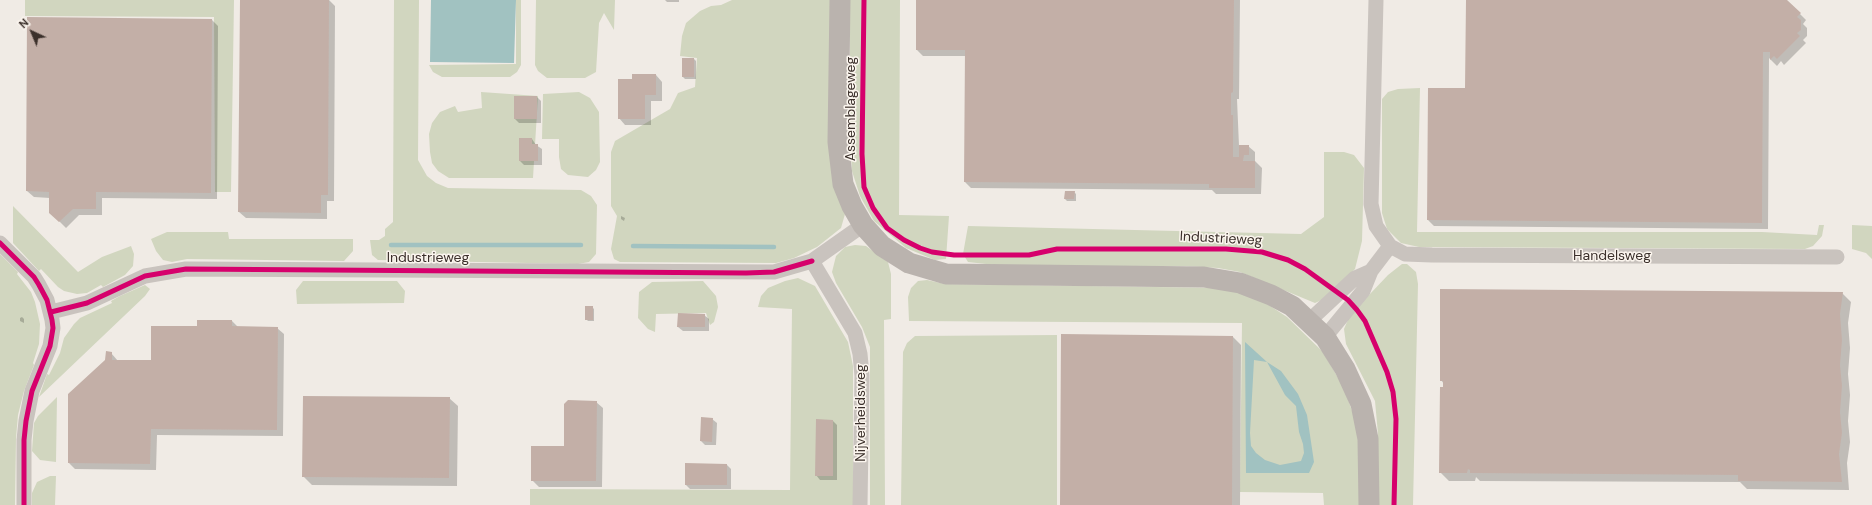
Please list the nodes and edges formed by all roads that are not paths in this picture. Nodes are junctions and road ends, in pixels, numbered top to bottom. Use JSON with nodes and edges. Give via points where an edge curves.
{"nodes":[{"id":1,"x":840,"y":0,"type":"edge"},
{"id":2,"x":1376,"y":0,"type":"edge"},
{"id":3,"x":862,"y":225,"type":"junction"},
{"id":4,"x":0,"y":243,"type":"edge"},
{"id":5,"x":1390,"y":246,"type":"junction"},
{"id":6,"x":1837,"y":257,"type":"dead end"},
{"id":7,"x":812,"y":261,"type":"junction"},
{"id":8,"x":1371,"y":271,"type":"junction"},
{"id":9,"x":51,"y":312,"type":"junction"},
{"id":10,"x":1309,"y":321,"type":"junction"},
{"id":11,"x":1324,"y":337,"type":"junction"},
{"id":12,"x":24,"y":505,"type":"edge"},
{"id":13,"x":860,"y":505,"type":"edge"},
{"id":14,"x":1369,"y":505,"type":"edge"}],
"edges":[{"from":1,"to":3,"type":"street","name":"Assemblageweg","via":[[839,149],[843,184]]},
{"from":2,"to":5,"type":"street","via":[[1371,204],[1376,226]]},
{"from":3,"to":7,"type":"street","name":"Industrieweg"},
{"from":3,"to":10,"type":"street","via":[[882,246],[909,263],[946,274],[1204,277],[1240,283],[1271,295],[1292,306]]},
{"from":4,"to":9,"type":"street","via":[[34,277],[44,292]]},
{"from":5,"to":6,"type":"street","name":"Handelsweg","via":[[1405,254],[1432,255]]},
{"from":5,"to":8,"type":"street"},
{"from":7,"to":9,"type":"street","name":"Industrieweg","via":[[774,272],[746,273],[186,269],[145,276],[87,304]]},
{"from":7,"to":13,"type":"street","name":"Nijverheidsweg","via":[[855,333],[860,354]]},
{"from":8,"to":10,"type":"street","via":[[1355,278]]},
{"from":8,"to":11,"type":"street","via":[[1363,291]]},
{"from":9,"to":12,"type":"street","via":[[53,328],[50,346],[32,391],[26,421]]},
{"from":10,"to":11,"type":"street"},
{"from":11,"to":14,"type":"street","via":[[1345,369],[1361,404],[1368,439]]}]}
